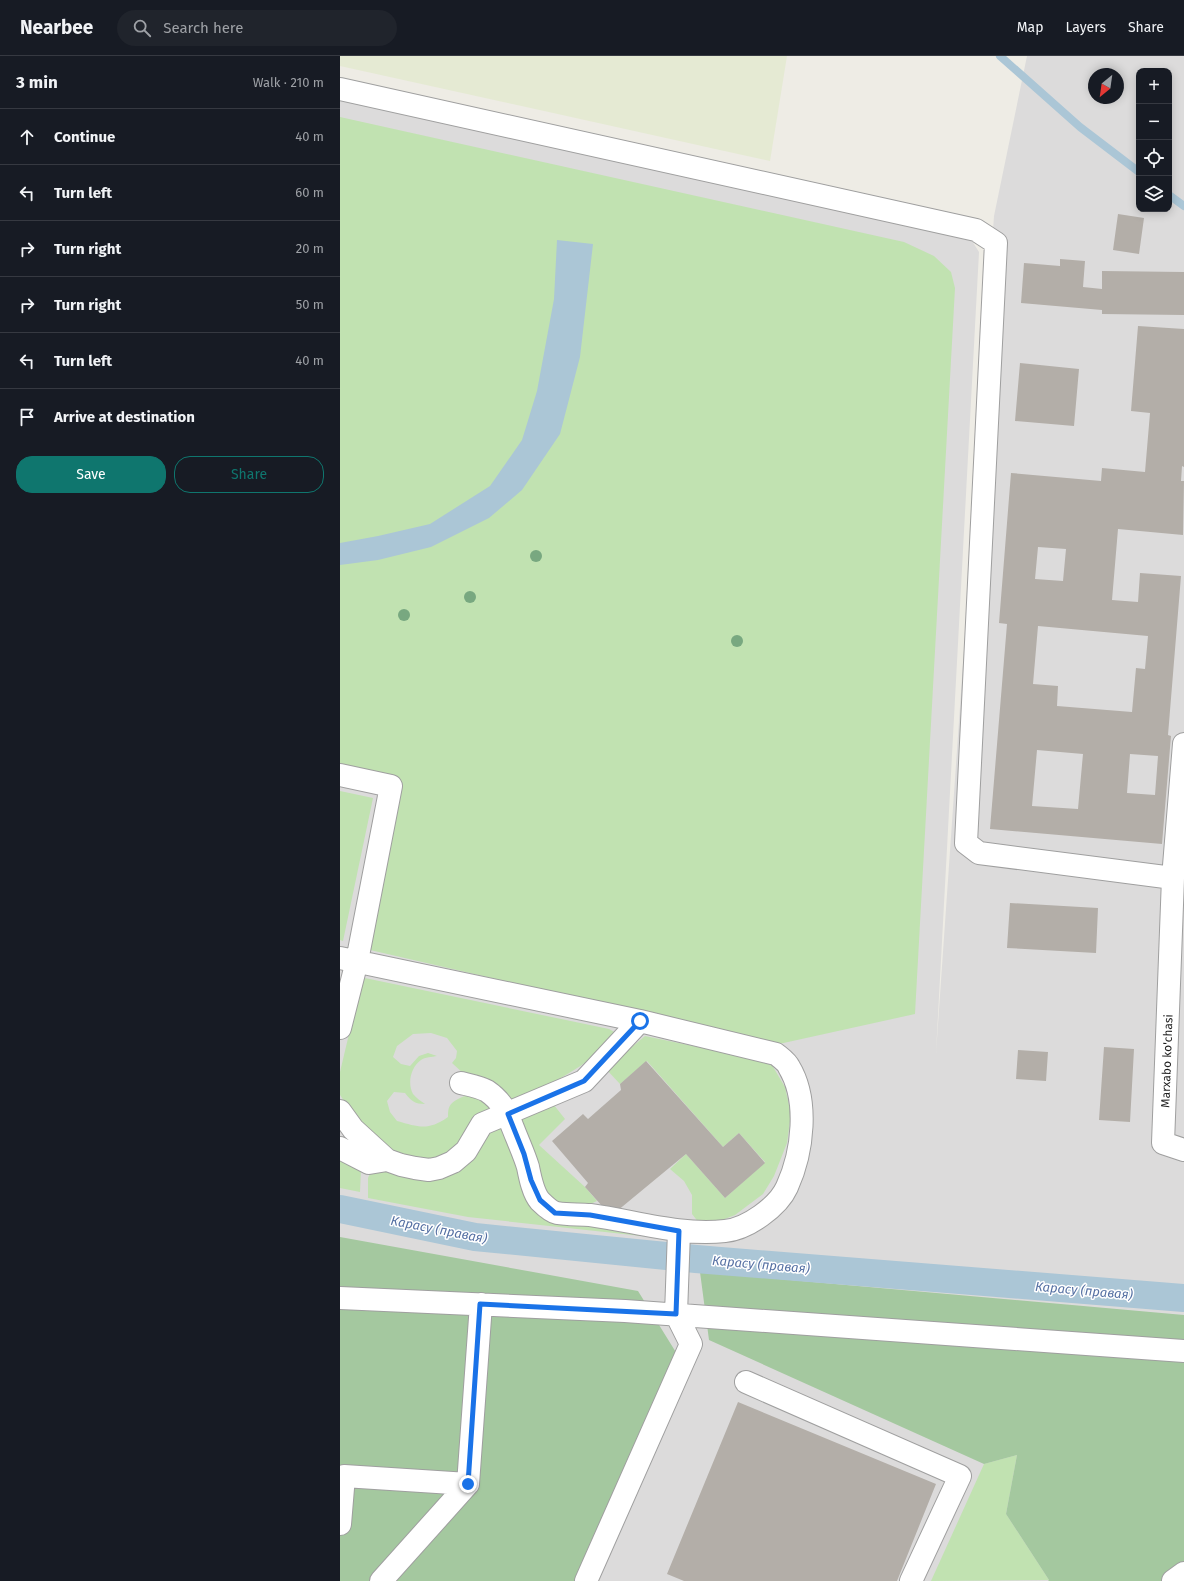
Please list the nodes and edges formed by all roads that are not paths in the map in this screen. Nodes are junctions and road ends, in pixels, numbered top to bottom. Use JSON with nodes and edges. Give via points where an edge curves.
{"nodes":[{"id":1,"x":340,"y":89,"type":"edge"},
{"id":2,"x":1184,"y":744,"type":"edge"},
{"id":3,"x":340,"y":776,"type":"edge"},
{"id":4,"x":1173,"y":878,"type":"junction"},
{"id":5,"x":348,"y":960,"type":"edge"},
{"id":6,"x":1177,"y":978,"type":"edge"},
{"id":7,"x":640,"y":1021,"type":"junction"},
{"id":8,"x":340,"y":1028,"type":"edge"},
{"id":9,"x":461,"y":1083,"type":"dead end"},
{"id":10,"x":340,"y":1112,"type":"edge"},
{"id":11,"x":508,"y":1114,"type":"junction"},
{"id":12,"x":340,"y":1148,"type":"edge"},
{"id":13,"x":1184,"y":1150,"type":"edge"},
{"id":14,"x":387,"y":1160,"type":"junction"},
{"id":15,"x":679,"y":1231,"type":"junction"},
{"id":16,"x":340,"y":1298,"type":"edge"},
{"id":17,"x":480,"y":1304,"type":"junction"},
{"id":18,"x":676,"y":1313,"type":"junction"},
{"id":19,"x":1184,"y":1351,"type":"edge"},
{"id":20,"x":746,"y":1382,"type":"dead end"},
{"id":21,"x":468,"y":1484,"type":"junction"},
{"id":22,"x":340,"y":1524,"type":"edge"},
{"id":23,"x":1184,"y":1573,"type":"edge"},
{"id":24,"x":381,"y":1581,"type":"edge"},
{"id":25,"x":586,"y":1581,"type":"edge"},
{"id":26,"x":911,"y":1581,"type":"edge"},
{"id":27,"x":1173,"y":1581,"type":"edge"}],
"edges":[{"from":1,"to":4,"type":"street","via":[[976,230],[996,243],[966,843],[979,853]]},
{"from":2,"to":4,"type":"street","name":"Marxabo ko'chasi"},
{"from":3,"to":5,"type":"street","via":[[391,786]]},
{"from":4,"to":6,"type":"street","name":"Marxabo ko'chasi"},
{"from":5,"to":7,"type":"street"},
{"from":5,"to":8,"type":"street"},
{"from":6,"to":13,"type":"street","name":"Marxabo ko'chasi","via":[[1163,1143]]},
{"from":7,"to":11,"type":"street","via":[[584,1081]]},
{"from":7,"to":15,"type":"street","via":[[776,1054],[789,1065],[797,1083],[802,1105],[802,1130],[795,1161],[787,1187],[776,1202],[746,1225],[726,1231]]},
{"from":9,"to":11,"type":"street","via":[[486,1091]]},
{"from":10,"to":14,"type":"street","via":[[353,1129]]},
{"from":11,"to":14,"type":"street","via":[[482,1124],[466,1151],[453,1162],[439,1168],[415,1168]]},
{"from":11,"to":15,"type":"street","via":[[540,1200],[555,1213],[590,1215]]},
{"from":12,"to":14,"type":"street","via":[[369,1164]]},
{"from":15,"to":18,"type":"street"},
{"from":16,"to":17,"type":"street"},
{"from":17,"to":18,"type":"street"},
{"from":17,"to":21,"type":"street"},
{"from":18,"to":19,"type":"street"},
{"from":18,"to":25,"type":"street","via":[[691,1344]]},
{"from":20,"to":26,"type":"street","via":[[960,1476]]},
{"from":21,"to":22,"type":"street","via":[[344,1476]]},
{"from":21,"to":24,"type":"street"},
{"from":23,"to":27,"type":"street"}]}
